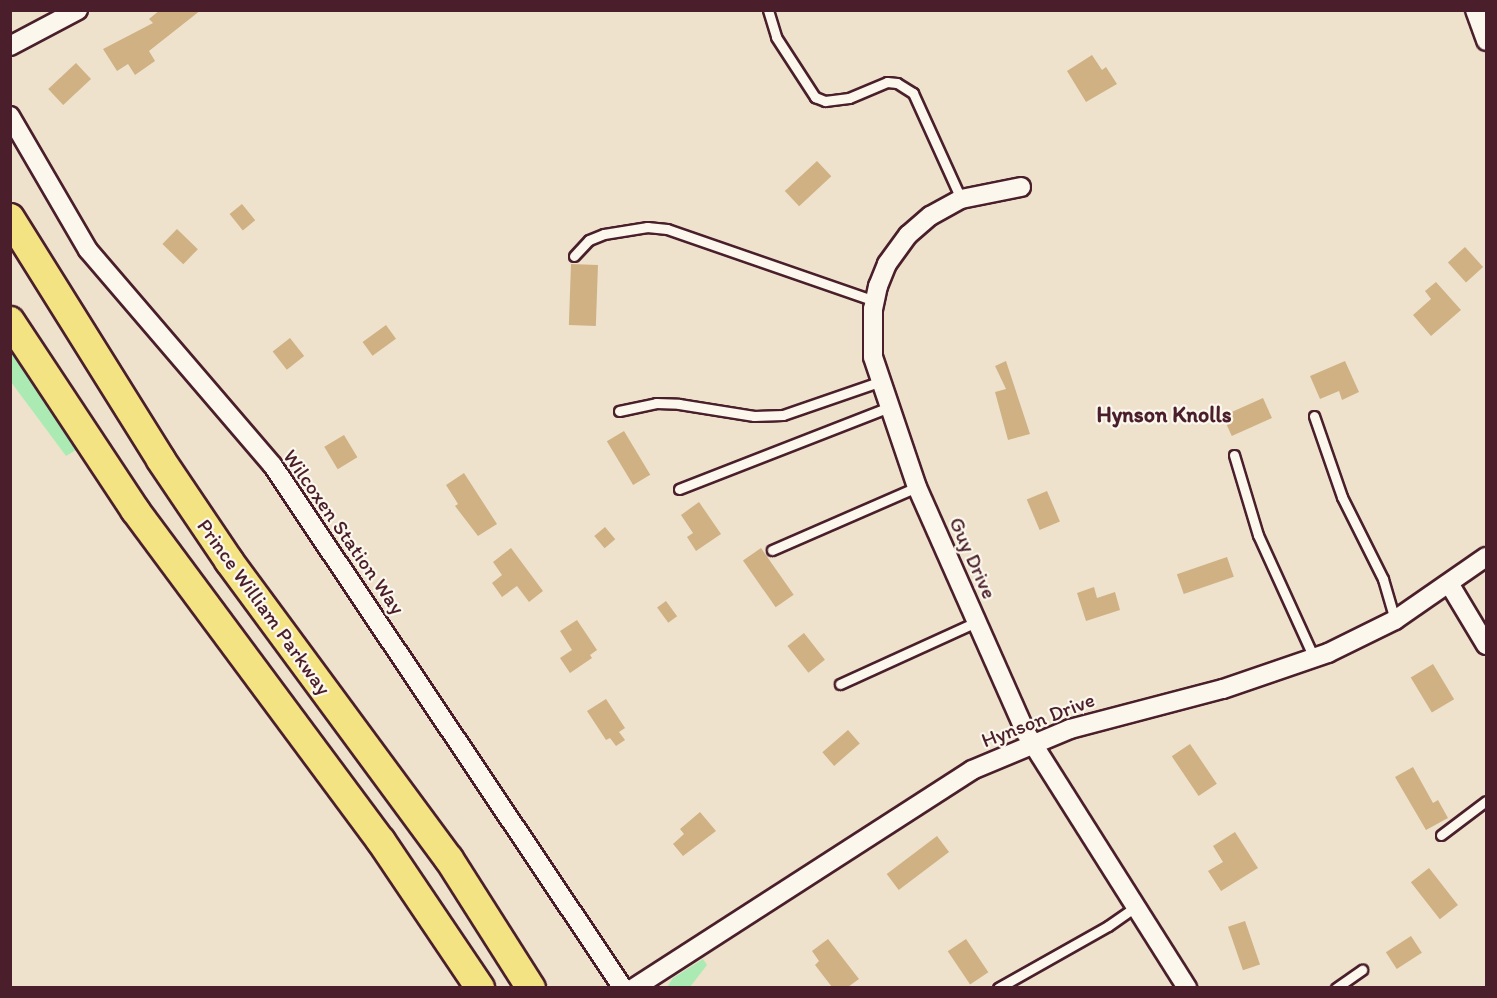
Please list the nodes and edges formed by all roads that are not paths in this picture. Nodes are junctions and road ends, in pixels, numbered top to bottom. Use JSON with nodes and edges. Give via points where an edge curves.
{"nodes":[{"id":1,"x":78,"y":10,"type":"edge"},
{"id":2,"x":768,"y":10,"type":"edge"},
{"id":3,"x":1475,"y":10,"type":"edge"},
{"id":4,"x":1486,"y":41,"type":"edge"},
{"id":5,"x":10,"y":46,"type":"edge"},
{"id":6,"x":10,"y":116,"type":"edge"},
{"id":7,"x":1021,"y":186,"type":"dead end"},
{"id":8,"x":961,"y":199,"type":"junction"},
{"id":9,"x":10,"y":218,"type":"edge"},
{"id":10,"x":574,"y":256,"type":"dead end"},
{"id":11,"x":875,"y":301,"type":"junction"},
{"id":12,"x":10,"y":321,"type":"edge"},
{"id":13,"x":879,"y":382,"type":"junction"},
{"id":14,"x":887,"y":408,"type":"junction"},
{"id":15,"x":619,"y":411,"type":"dead end"},
{"id":16,"x":1314,"y":417,"type":"dead end"},
{"id":17,"x":1234,"y":455,"type":"dead end"},
{"id":18,"x":917,"y":488,"type":"junction"},
{"id":19,"x":679,"y":489,"type":"dead end"},
{"id":20,"x":772,"y":550,"type":"dead end"},
{"id":21,"x":1486,"y":557,"type":"edge"},
{"id":22,"x":1450,"y":585,"type":"junction"},
{"id":23,"x":1395,"y":620,"type":"junction"},
{"id":24,"x":976,"y":622,"type":"junction"},
{"id":25,"x":1486,"y":645,"type":"edge"},
{"id":26,"x":1314,"y":658,"type":"junction"},
{"id":27,"x":840,"y":684,"type":"dead end"},
{"id":28,"x":1031,"y":743,"type":"junction"},
{"id":29,"x":1486,"y":801,"type":"edge"},
{"id":30,"x":1441,"y":835,"type":"dead end"},
{"id":31,"x":1135,"y":907,"type":"junction"},
{"id":32,"x":1362,"y":970,"type":"dead end"},
{"id":33,"x":480,"y":987,"type":"edge"},
{"id":34,"x":531,"y":987,"type":"edge"},
{"id":35,"x":623,"y":987,"type":"edge"},
{"id":36,"x":634,"y":987,"type":"edge"},
{"id":37,"x":998,"y":987,"type":"edge"},
{"id":38,"x":1187,"y":987,"type":"edge"},
{"id":39,"x":1336,"y":987,"type":"edge"}],
"edges":[{"from":1,"to":5,"type":"street"},
{"from":2,"to":8,"type":"lane","via":[[776,37],[815,97],[825,101],[849,98],[887,82],[913,93]]},
{"from":3,"to":4,"type":"street"},
{"from":6,"to":35,"type":"street","name":"Wilcoxen Station Way","via":[[88,250],[273,466]]},
{"from":7,"to":8,"type":"street","name":"Guy Drive"},
{"from":8,"to":11,"type":"street","name":"Guy Drive","via":[[908,235],[887,264]]},
{"from":9,"to":34,"type":"highway","name":"Prince William Parkway","via":[[204,524],[449,859]]},
{"from":10,"to":11,"type":"lane","via":[[590,240],[604,234],[631,228],[667,229]]},
{"from":11,"to":13,"type":"street","name":"Guy Drive","via":[[872,333]]},
{"from":12,"to":33,"type":"highway","via":[[148,529],[381,841]]},
{"from":13,"to":14,"type":"street","name":"Guy Drive"},
{"from":13,"to":15,"type":"lane","via":[[783,415],[754,416],[656,403]]},
{"from":14,"to":18,"type":"street","name":"Guy Drive"},
{"from":14,"to":19,"type":"lane"},
{"from":16,"to":23,"type":"lane","via":[[1342,497],[1383,579]]},
{"from":17,"to":26,"type":"lane","via":[[1258,535]]},
{"from":18,"to":20,"type":"lane"},
{"from":18,"to":24,"type":"street","name":"Guy Drive"},
{"from":21,"to":22,"type":"street","name":"Hynson Drive"},
{"from":22,"to":23,"type":"street","name":"Hynson Drive"},
{"from":22,"to":25,"type":"street"},
{"from":23,"to":26,"type":"street","name":"Hynson Drive"},
{"from":24,"to":27,"type":"lane"},
{"from":24,"to":28,"type":"street","name":"Guy Drive"},
{"from":26,"to":28,"type":"street","name":"Hynson Drive","via":[[1223,689],[1098,720]]},
{"from":28,"to":31,"type":"street","name":"Guy Drive"},
{"from":28,"to":36,"type":"street","name":"Hynson Drive","via":[[930,795]]},
{"from":29,"to":30,"type":"lane"},
{"from":31,"to":37,"type":"lane"},
{"from":31,"to":38,"type":"street","name":"Guy Drive"},
{"from":32,"to":39,"type":"lane"}]}
